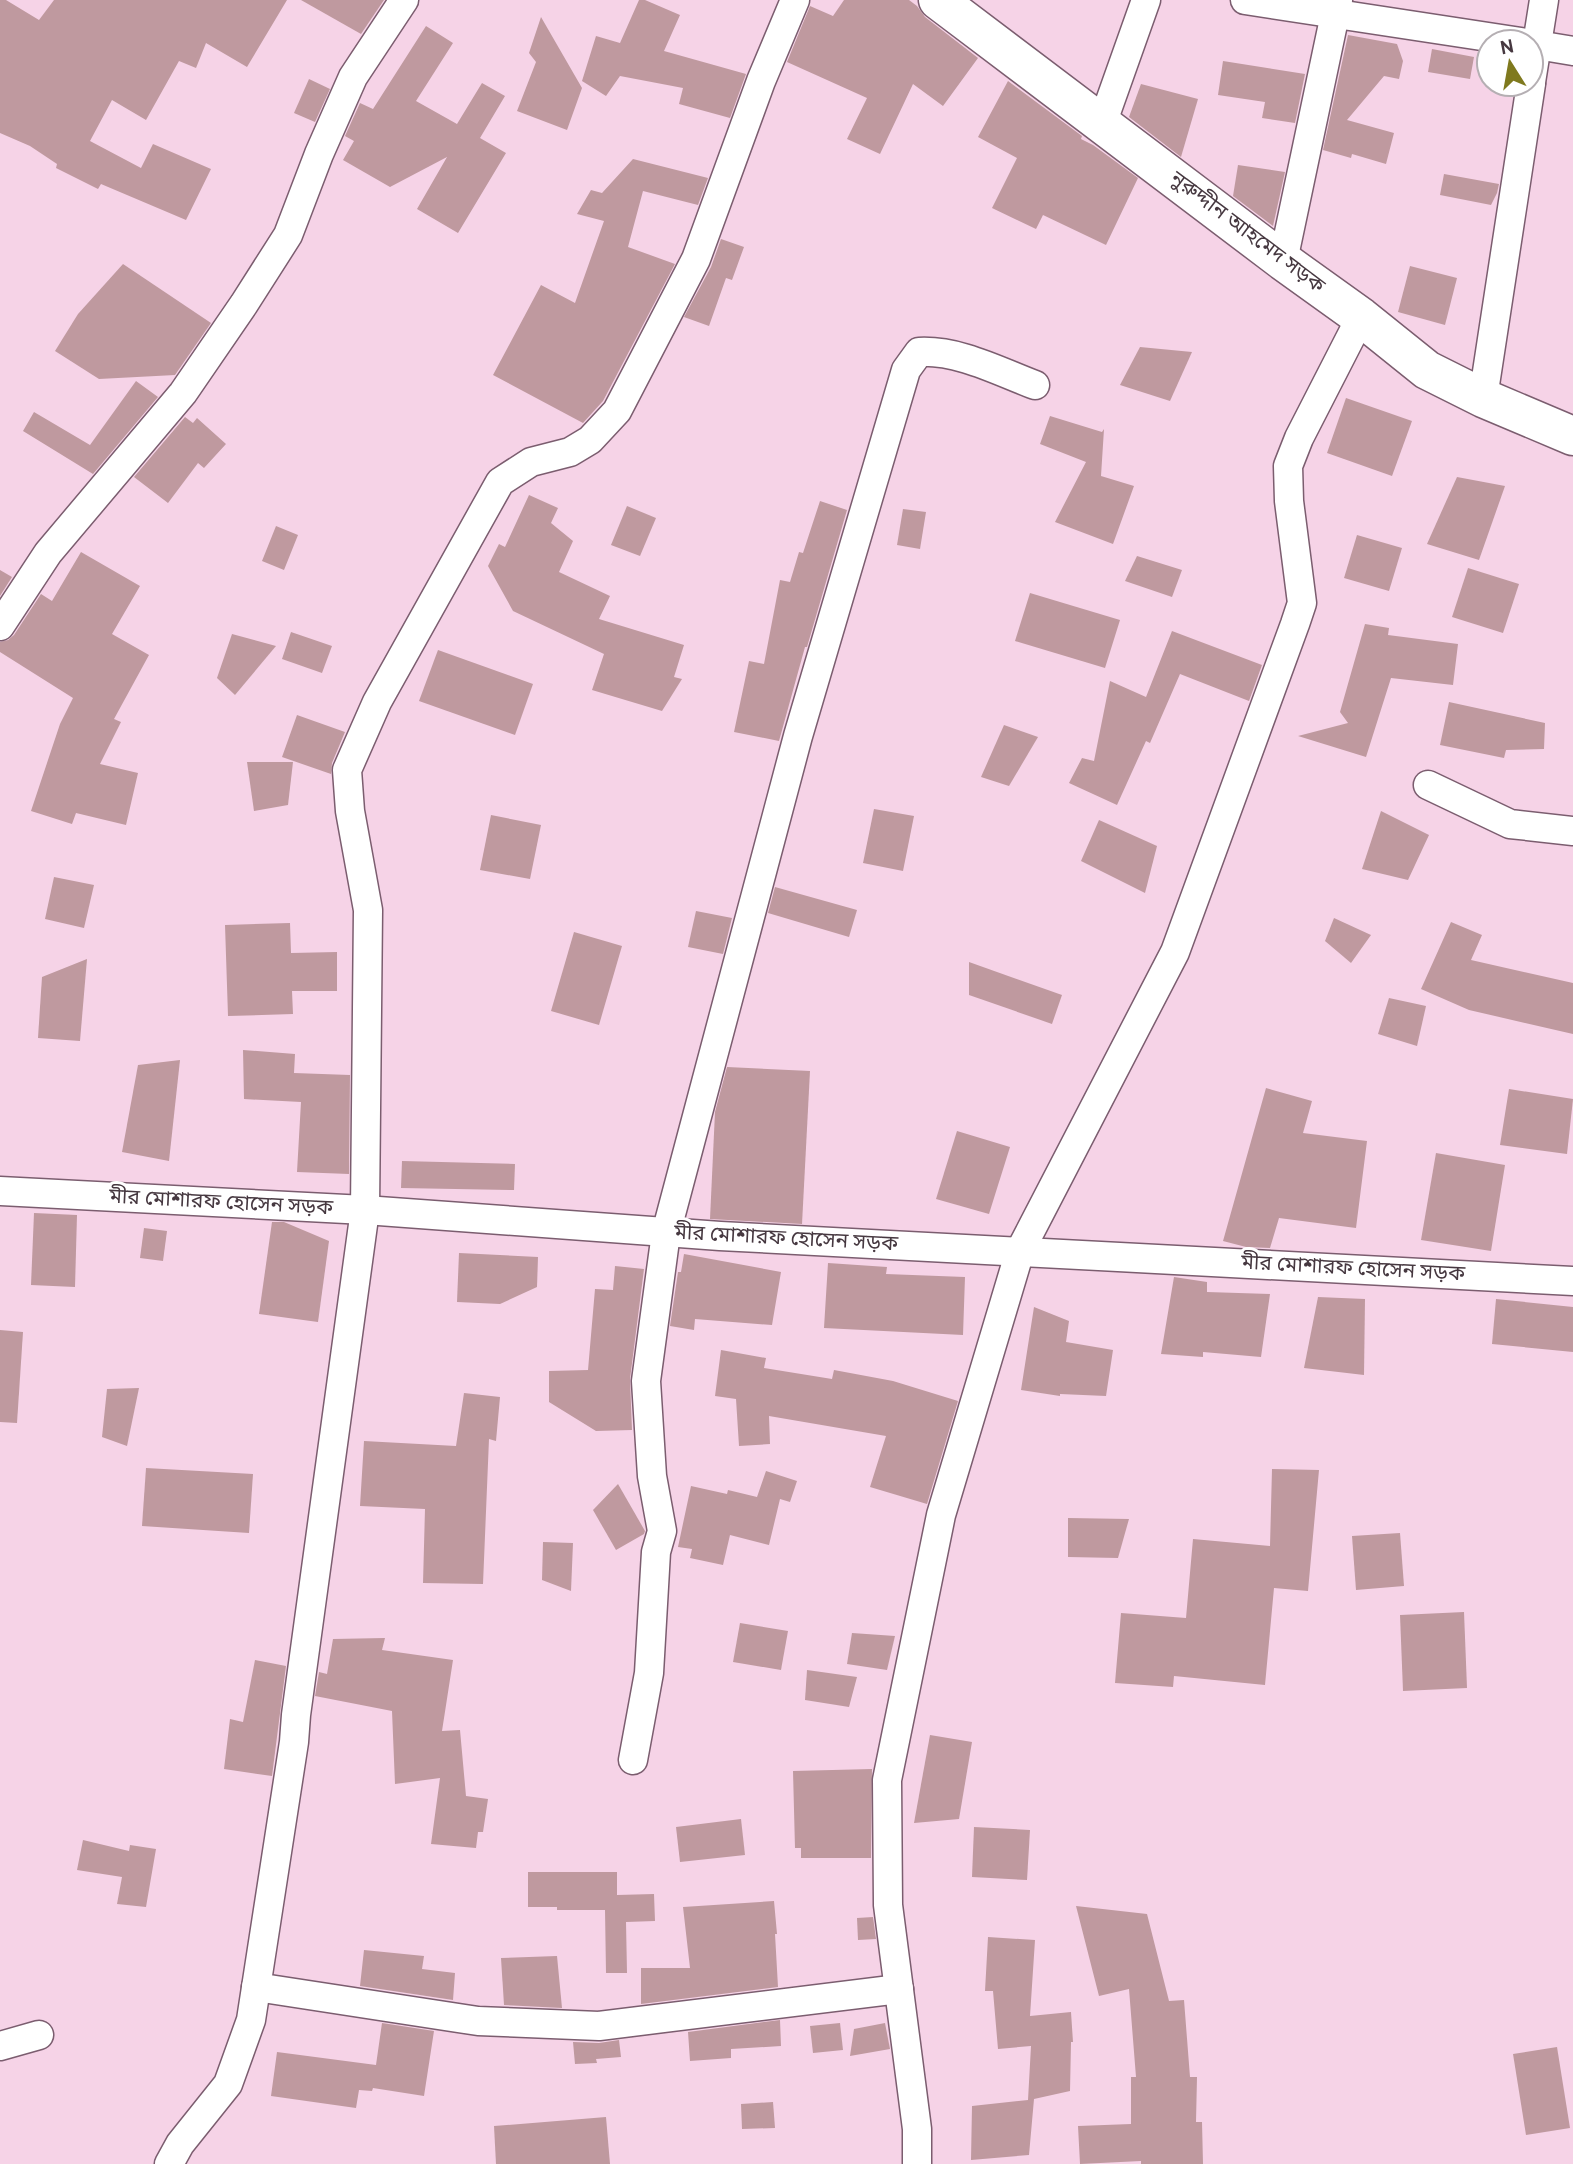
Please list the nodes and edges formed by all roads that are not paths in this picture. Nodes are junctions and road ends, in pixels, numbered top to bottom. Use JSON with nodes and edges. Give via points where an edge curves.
{"nodes":[{"id":1,"x":404,"y":0,"type":"edge"},
{"id":2,"x":795,"y":0,"type":"edge"},
{"id":3,"x":938,"y":0,"type":"edge"},
{"id":4,"x":1146,"y":0,"type":"edge"},
{"id":5,"x":1245,"y":0,"type":"edge"},
{"id":6,"x":1545,"y":0,"type":"edge"},
{"id":7,"x":1336,"y":7,"type":"edge"},
{"id":8,"x":1535,"y":28,"type":"edge"},
{"id":9,"x":1475,"y":33,"type":"edge"},
{"id":10,"x":1545,"y":46,"type":"edge"},
{"id":11,"x":1573,"y":51,"type":"edge"},
{"id":12,"x":1529,"y":98,"type":"edge"},
{"id":13,"x":1102,"y":124,"type":"junction"},
{"id":14,"x":1283,"y":261,"type":"junction"},
{"id":15,"x":1361,"y":317,"type":"junction"},
{"id":16,"x":1035,"y":385,"type":"dead end"},
{"id":17,"x":1483,"y":398,"type":"junction"},
{"id":18,"x":1573,"y":436,"type":"edge"},
{"id":19,"x":0,"y":626,"type":"edge"},
{"id":20,"x":1428,"y":785,"type":"dead end"},
{"id":21,"x":1573,"y":831,"type":"edge"},
{"id":22,"x":0,"y":1191,"type":"edge"},
{"id":23,"x":365,"y":1210,"type":"junction"},
{"id":24,"x":666,"y":1233,"type":"junction"},
{"id":25,"x":1020,"y":1251,"type":"junction"},
{"id":26,"x":1573,"y":1281,"type":"edge"},
{"id":27,"x":633,"y":1760,"type":"dead end"},
{"id":28,"x":256,"y":1987,"type":"junction"},
{"id":29,"x":899,"y":1989,"type":"junction"},
{"id":30,"x":39,"y":2035,"type":"dead end"},
{"id":31,"x":0,"y":2046,"type":"edge"},
{"id":32,"x":169,"y":2164,"type":"edge"},
{"id":33,"x":917,"y":2164,"type":"edge"}],
"edges":[{"from":1,"to":19,"type":"street","via":[[353,77],[288,234],[244,304],[183,393],[48,553]]},
{"from":2,"to":23,"type":"street","via":[[696,259],[617,411],[590,440],[570,452],[531,462],[500,482],[377,702],[347,770],[368,910]]},
{"from":3,"to":13,"type":"main road","name":"নুরুদ্দীন আহমেদ সড়ক"},
{"from":4,"to":13,"type":"street"},
{"from":5,"to":7,"type":"street"},
{"from":6,"to":8,"type":"street"},
{"from":7,"to":9,"type":"street"},
{"from":7,"to":14,"type":"street"},
{"from":10,"to":11,"type":"street"},
{"from":12,"to":17,"type":"street"},
{"from":13,"to":14,"type":"main road","name":"নুরুদ্দীন আহমেদ সড়ক"},
{"from":14,"to":15,"type":"main road","name":"নুরুদ্দীন আহমেদ সড়ক"},
{"from":15,"to":17,"type":"main road","name":"নুরুদ্দীন আহমেদ সড়ক","via":[[1427,370]]},
{"from":15,"to":25,"type":"street","via":[[1288,466],[1302,603],[1286,651],[1175,952]]},
{"from":16,"to":24,"type":"street","via":[[937,351],[919,352],[906,370],[798,736]]},
{"from":17,"to":18,"type":"main road","name":"নুরুদ্দীন আহমেদ সড়ক"},
{"from":20,"to":21,"type":"street","via":[[1510,824]]},
{"from":22,"to":23,"type":"street","name":"মীর মোশারফ হোসেন সড়ক"},
{"from":23,"to":24,"type":"street","name":"মীর মোশারফ হোসেন সড়ক"},
{"from":23,"to":28,"type":"street","via":[[294,1742]]},
{"from":24,"to":25,"type":"street","name":"মীর মোশারফ হোসেন সড়ক"},
{"from":24,"to":27,"type":"street","via":[[646,1381],[662,1531],[656,1552],[649,1672]]},
{"from":25,"to":26,"type":"street","name":"মীর মোশারফ হোসেন সড়ক"},
{"from":25,"to":29,"type":"street","via":[[941,1514],[887,1780],[888,1905]]},
{"from":28,"to":29,"type":"street","via":[[478,2021],[599,2026]]},
{"from":28,"to":32,"type":"street","via":[[251,2020],[228,2084]]},
{"from":29,"to":33,"type":"street","via":[[917,2129]]},
{"from":30,"to":31,"type":"street"}]}
